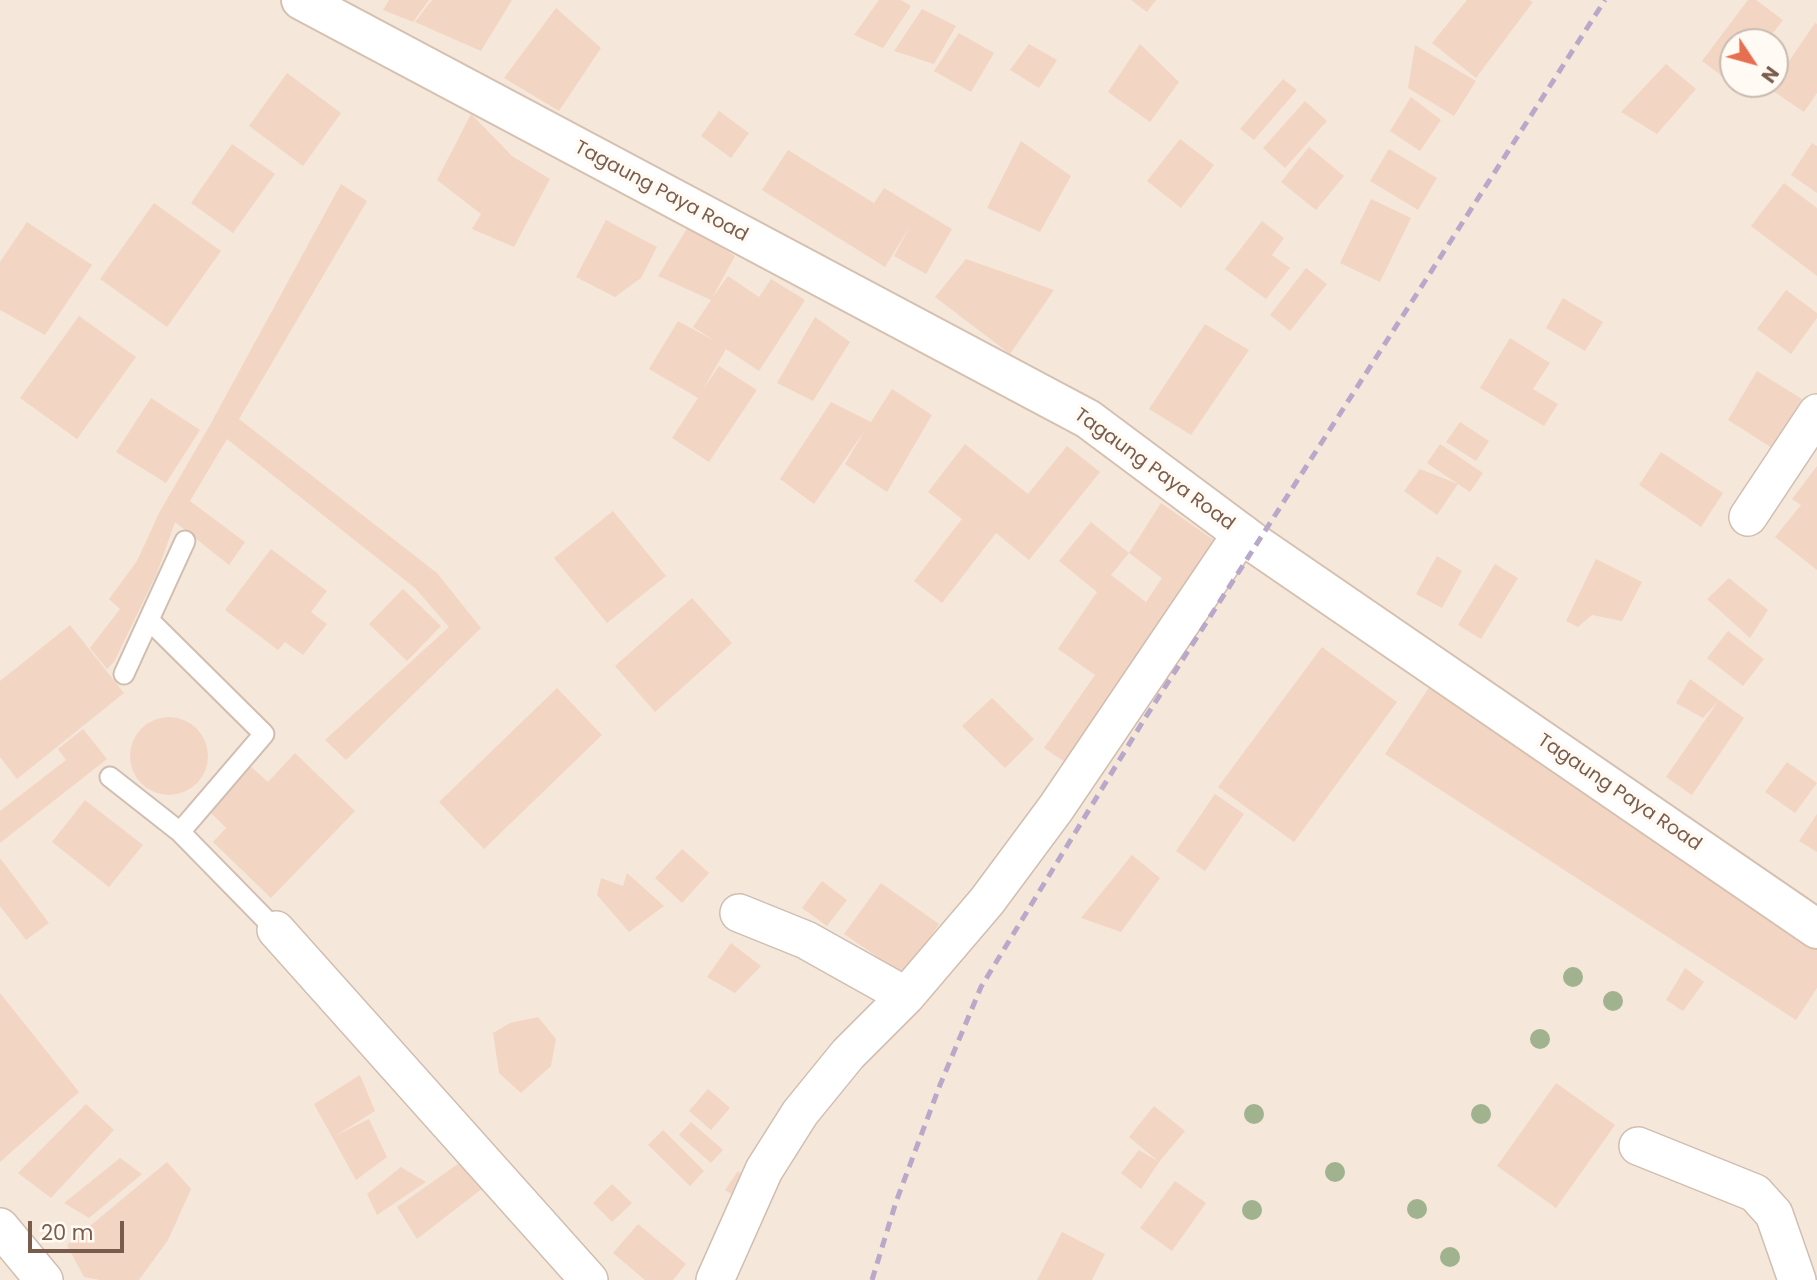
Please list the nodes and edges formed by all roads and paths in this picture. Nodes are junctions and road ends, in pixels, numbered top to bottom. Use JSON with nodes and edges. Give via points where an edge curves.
{"nodes":[{"id":1,"x":301,"y":0,"type":"edge"},
{"id":2,"x":1817,"y":412,"type":"edge"},
{"id":3,"x":1748,"y":517,"type":"dead end"},
{"id":4,"x":1242,"y":533,"type":"junction"},
{"id":5,"x":185,"y":541,"type":"dead end"},
{"id":6,"x":149,"y":620,"type":"junction"},
{"id":7,"x":124,"y":674,"type":"dead end"},
{"id":8,"x":110,"y":777,"type":"dead end"},
{"id":9,"x":180,"y":832,"type":"junction"},
{"id":10,"x":738,"y":913,"type":"dead end"},
{"id":11,"x":1817,"y":929,"type":"edge"},
{"id":12,"x":276,"y":930,"type":"joint"},
{"id":13,"x":906,"y":996,"type":"junction"},
{"id":14,"x":1638,"y":1146,"type":"dead end"},
{"id":15,"x":0,"y":1227,"type":"edge"},
{"id":16,"x":44,"y":1280,"type":"edge"},
{"id":17,"x":589,"y":1280,"type":"edge"},
{"id":18,"x":715,"y":1280,"type":"edge"},
{"id":19,"x":1797,"y":1280,"type":"edge"}],
"edges":[{"from":1,"to":4,"type":"main road","name":"Tagaung Paya Road","via":[[1088,419]]},
{"from":2,"to":3,"type":"street"},
{"from":4,"to":11,"type":"main road","name":"Tagaung Paya Road"},
{"from":4,"to":13,"type":"street","via":[[1056,808],[987,901]]},
{"from":5,"to":6,"type":"lane"},
{"from":6,"to":7,"type":"lane"},
{"from":6,"to":9,"type":"lane","via":[[264,734]]},
{"from":8,"to":9,"type":"lane"},
{"from":9,"to":12,"type":"lane"},
{"from":10,"to":13,"type":"street","via":[[806,940]]},
{"from":12,"to":17,"type":"street"},
{"from":13,"to":18,"type":"street","via":[[848,1054],[800,1113],[764,1170]]},
{"from":14,"to":19,"type":"street","via":[[1755,1194],[1774,1214]]},
{"from":15,"to":16,"type":"street"}]}
